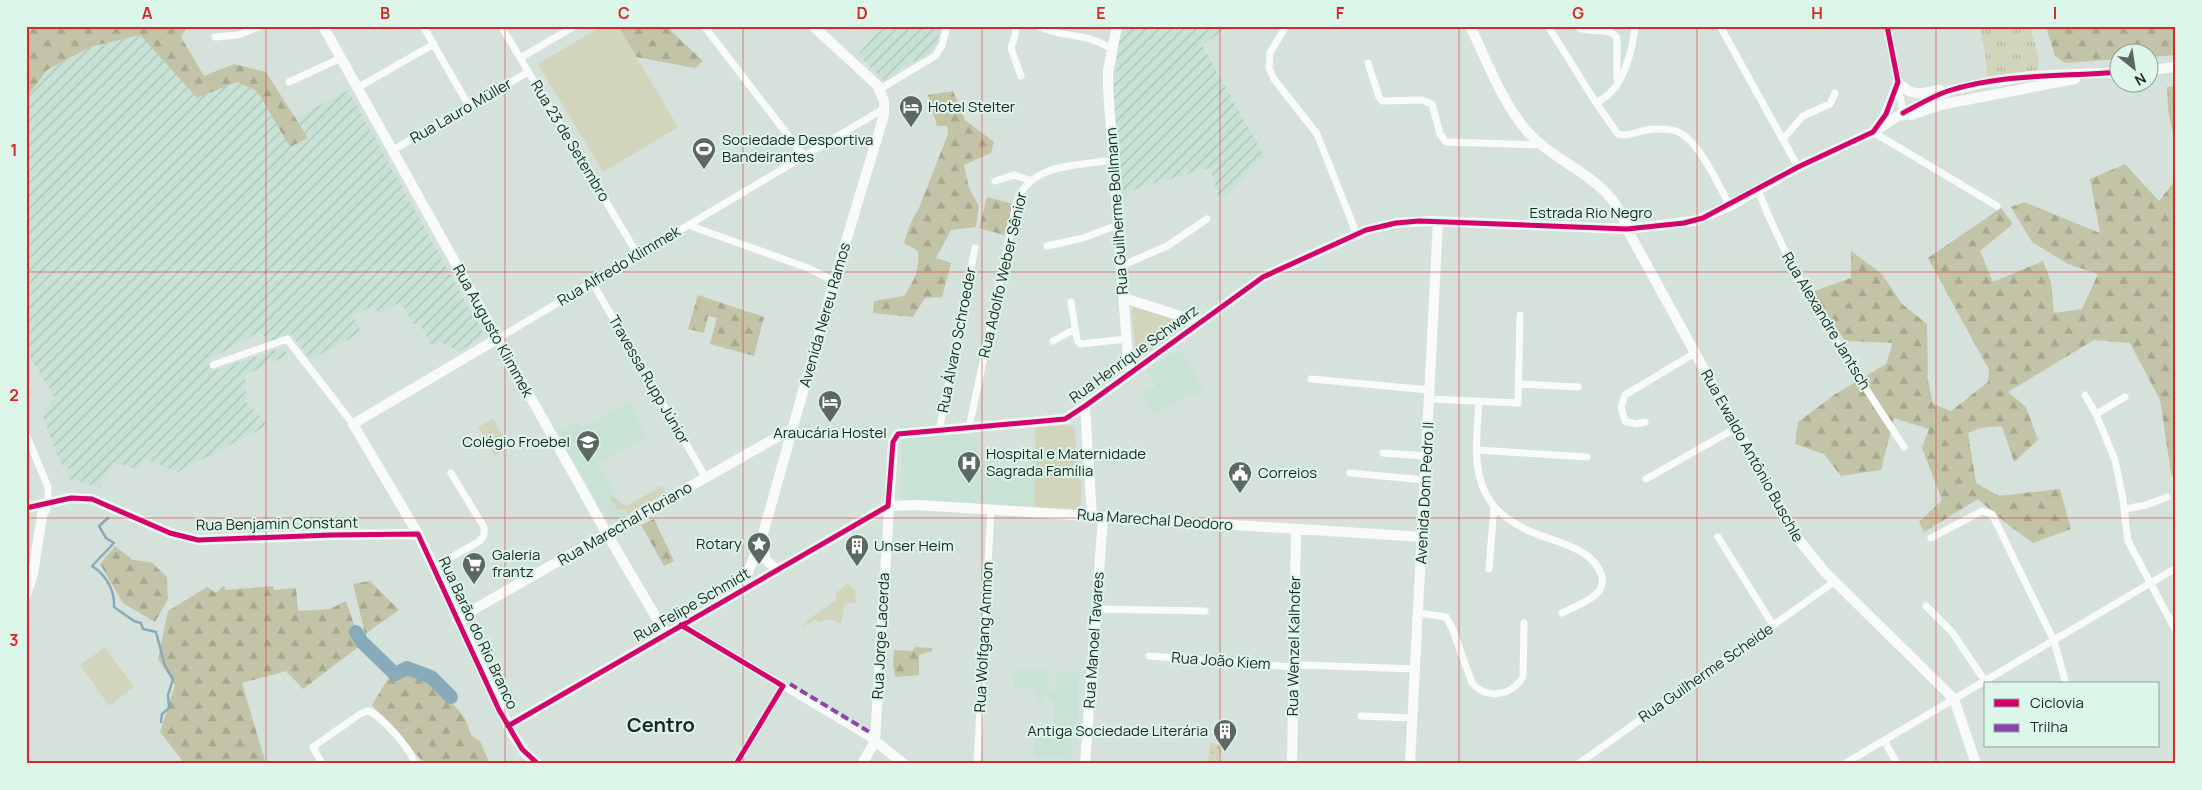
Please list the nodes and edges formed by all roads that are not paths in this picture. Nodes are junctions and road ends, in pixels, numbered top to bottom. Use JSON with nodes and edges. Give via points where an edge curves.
{"nodes":[{"id":1,"x":261,"y":26,"type":"edge"},
{"id":2,"x":323,"y":26,"type":"edge"},
{"id":3,"x":423,"y":26,"type":"edge"},
{"id":4,"x":501,"y":26,"type":"edge"},
{"id":5,"x":576,"y":26,"type":"edge"},
{"id":6,"x":704,"y":26,"type":"edge"},
{"id":7,"x":813,"y":26,"type":"edge"},
{"id":8,"x":947,"y":26,"type":"edge"},
{"id":9,"x":1016,"y":26,"type":"edge"},
{"id":10,"x":1038,"y":26,"type":"edge"},
{"id":11,"x":1117,"y":26,"type":"edge"},
{"id":12,"x":1286,"y":26,"type":"edge"},
{"id":13,"x":1470,"y":26,"type":"edge"},
{"id":14,"x":1548,"y":26,"type":"edge"},
{"id":15,"x":1576,"y":26,"type":"edge"},
{"id":16,"x":1635,"y":26,"type":"edge"},
{"id":17,"x":1720,"y":26,"type":"edge"},
{"id":18,"x":1887,"y":26,"type":"edge"},
{"id":19,"x":216,"y":37,"type":"dead end"},
{"id":20,"x":434,"y":44,"type":"junction"},
{"id":21,"x":1112,"y":50,"type":"junction"},
{"id":22,"x":341,"y":58,"type":"junction"},
{"id":23,"x":520,"y":58,"type":"junction"},
{"id":24,"x":1368,"y":63,"type":"dead end"},
{"id":25,"x":2176,"y":67,"type":"edge"},
{"id":26,"x":2160,"y":69,"type":"edge"},
{"id":27,"x":528,"y":72,"type":"junction"},
{"id":28,"x":2110,"y":73,"type":"edge"},
{"id":29,"x":2103,"y":74,"type":"junction"},
{"id":30,"x":1021,"y":76,"type":"dead end"},
{"id":31,"x":289,"y":82,"type":"dead end"},
{"id":32,"x":1898,"y":82,"type":"junction"},
{"id":33,"x":1617,"y":84,"type":"junction"},
{"id":34,"x":1962,"y":87,"type":"junction"},
{"id":35,"x":357,"y":88,"type":"junction"},
{"id":36,"x":880,"y":89,"type":"junction"},
{"id":37,"x":1835,"y":94,"type":"dead end"},
{"id":38,"x":1596,"y":103,"type":"junction"},
{"id":39,"x":470,"y":106,"type":"junction"},
{"id":40,"x":885,"y":108,"type":"junction"},
{"id":41,"x":1904,"y":115,"type":"junction"},
{"id":42,"x":1873,"y":132,"type":"junction"},
{"id":43,"x":1782,"y":139,"type":"junction"},
{"id":44,"x":1543,"y":145,"type":"junction"},
{"id":45,"x":393,"y":150,"type":"junction"},
{"id":46,"x":804,"y":156,"type":"junction"},
{"id":47,"x":1113,"y":160,"type":"junction"},
{"id":48,"x":1798,"y":166,"type":"junction"},
{"id":49,"x":1029,"y":180,"type":"junction"},
{"id":50,"x":995,"y":181,"type":"dead end"},
{"id":51,"x":1758,"y":190,"type":"junction"},
{"id":52,"x":1730,"y":206,"type":"junction"},
{"id":53,"x":1997,"y":206,"type":"dead end"},
{"id":54,"x":1207,"y":219,"type":"dead end"},
{"id":55,"x":1438,"y":222,"type":"junction"},
{"id":56,"x":688,"y":225,"type":"junction"},
{"id":57,"x":1118,"y":225,"type":"junction"},
{"id":58,"x":1627,"y":229,"type":"junction"},
{"id":59,"x":1356,"y":235,"type":"junction"},
{"id":60,"x":1047,"y":246,"type":"dead end"},
{"id":61,"x":975,"y":248,"type":"dead end"},
{"id":62,"x":638,"y":255,"type":"junction"},
{"id":63,"x":1121,"y":266,"type":"junction"},
{"id":64,"x":834,"y":281,"type":"junction"},
{"id":65,"x":592,"y":282,"type":"junction"},
{"id":66,"x":1124,"y":298,"type":"junction"},
{"id":67,"x":1071,"y":302,"type":"dead end"},
{"id":68,"x":1520,"y":315,"type":"dead end"},
{"id":69,"x":1199,"y":322,"type":"junction"},
{"id":70,"x":1075,"y":330,"type":"junction"},
{"id":71,"x":497,"y":339,"type":"junction"},
{"id":72,"x":1127,"y":339,"type":"junction"},
{"id":73,"x":1053,"y":341,"type":"dead end"},
{"id":74,"x":1695,"y":353,"type":"junction"},
{"id":75,"x":214,"y":365,"type":"dead end"},
{"id":76,"x":1130,"y":373,"type":"junction"},
{"id":77,"x":1311,"y":379,"type":"dead end"},
{"id":78,"x":1519,"y":384,"type":"junction"},
{"id":79,"x":1578,"y":387,"type":"dead end"},
{"id":80,"x":1430,"y":394,"type":"junction"},
{"id":81,"x":2085,"y":395,"type":"dead end"},
{"id":82,"x":2125,"y":397,"type":"dead end"},
{"id":83,"x":1479,"y":401,"type":"junction"},
{"id":84,"x":1085,"y":406,"type":"junction"},
{"id":85,"x":2096,"y":414,"type":"junction"},
{"id":86,"x":1645,"y":422,"type":"dead end"},
{"id":87,"x":353,"y":424,"type":"junction"},
{"id":88,"x":793,"y":428,"type":"junction"},
{"id":89,"x":969,"y":428,"type":"junction"},
{"id":90,"x":1736,"y":428,"type":"junction"},
{"id":91,"x":939,"y":431,"type":"junction"},
{"id":92,"x":26,"y":434,"type":"edge"},
{"id":93,"x":1904,"y":447,"type":"dead end"},
{"id":94,"x":1477,"y":450,"type":"junction"},
{"id":95,"x":1383,"y":453,"type":"dead end"},
{"id":96,"x":1427,"y":456,"type":"junction"},
{"id":97,"x":1586,"y":457,"type":"dead end"},
{"id":98,"x":452,"y":473,"type":"dead end"},
{"id":99,"x":1350,"y":474,"type":"dead end"},
{"id":100,"x":706,"y":478,"type":"junction"},
{"id":101,"x":1646,"y":479,"type":"dead end"},
{"id":102,"x":1425,"y":480,"type":"junction"},
{"id":103,"x":2168,"y":497,"type":"dead end"},
{"id":104,"x":48,"y":504,"type":"junction"},
{"id":105,"x":888,"y":506,"type":"junction"},
{"id":106,"x":1494,"y":506,"type":"junction"},
{"id":107,"x":26,"y":508,"type":"edge"},
{"id":108,"x":2125,"y":509,"type":"junction"},
{"id":109,"x":991,"y":510,"type":"junction"},
{"id":110,"x":1092,"y":516,"type":"junction"},
{"id":111,"x":1103,"y":516,"type":"junction"},
{"id":112,"x":1296,"y":529,"type":"junction"},
{"id":113,"x":418,"y":534,"type":"junction"},
{"id":114,"x":607,"y":534,"type":"junction"},
{"id":115,"x":1423,"y":537,"type":"junction"},
{"id":116,"x":1718,"y":537,"type":"dead end"},
{"id":117,"x":1931,"y":538,"type":"dead end"},
{"id":118,"x":761,"y":541,"type":"junction"},
{"id":119,"x":434,"y":567,"type":"junction"},
{"id":120,"x":2176,"y":568,"type":"edge"},
{"id":121,"x":1489,"y":569,"type":"dead end"},
{"id":122,"x":777,"y":570,"type":"junction"},
{"id":123,"x":1834,"y":582,"type":"junction"},
{"id":124,"x":2150,"y":583,"type":"junction"},
{"id":125,"x":740,"y":591,"type":"junction"},
{"id":126,"x":26,"y":595,"type":"edge"},
{"id":127,"x":1926,"y":606,"type":"dead end"},
{"id":128,"x":1096,"y":609,"type":"junction"},
{"id":129,"x":1205,"y":610,"type":"dead end"},
{"id":130,"x":1562,"y":612,"type":"dead end"},
{"id":131,"x":1418,"y":613,"type":"junction"},
{"id":132,"x":457,"y":619,"type":"junction"},
{"id":133,"x":1524,"y":623,"type":"dead end"},
{"id":134,"x":681,"y":625,"type":"junction"},
{"id":135,"x":1773,"y":626,"type":"junction"},
{"id":136,"x":2176,"y":631,"type":"edge"},
{"id":137,"x":666,"y":634,"type":"junction"},
{"id":138,"x":2054,"y":641,"type":"junction"},
{"id":139,"x":1148,"y":656,"type":"dead end"},
{"id":140,"x":1293,"y":667,"type":"junction"},
{"id":141,"x":1416,"y":669,"type":"junction"},
{"id":142,"x":1985,"y":681,"type":"junction"},
{"id":143,"x":2065,"y":682,"type":"edge"},
{"id":144,"x":783,"y":686,"type":"junction"},
{"id":145,"x":1954,"y":699,"type":"junction"},
{"id":146,"x":1361,"y":716,"type":"dead end"},
{"id":147,"x":1413,"y":718,"type":"junction"},
{"id":148,"x":508,"y":726,"type":"junction"},
{"id":149,"x":1884,"y":740,"type":"junction"},
{"id":150,"x":875,"y":741,"type":"junction"},
{"id":151,"x":322,"y":764,"type":"edge"},
{"id":152,"x":414,"y":764,"type":"edge"},
{"id":153,"x":538,"y":764,"type":"edge"},
{"id":154,"x":736,"y":764,"type":"edge"},
{"id":155,"x":862,"y":764,"type":"edge"},
{"id":156,"x":904,"y":764,"type":"edge"},
{"id":157,"x":977,"y":764,"type":"edge"},
{"id":158,"x":1085,"y":764,"type":"edge"},
{"id":159,"x":1292,"y":764,"type":"edge"},
{"id":160,"x":1410,"y":764,"type":"edge"},
{"id":161,"x":1578,"y":764,"type":"edge"},
{"id":162,"x":1844,"y":764,"type":"edge"},
{"id":163,"x":1897,"y":764,"type":"edge"},
{"id":164,"x":1976,"y":764,"type":"edge"}],
"edges":[{"from":1,"to":19,"type":"street","via":[[238,35]]},
{"from":2,"to":22,"type":"main road","name":"Rua Augusto Klimmek"},
{"from":3,"to":20,"type":"street"},
{"from":4,"to":23,"type":"street","name":"Rua 23 de Setembro"},
{"from":5,"to":23,"type":"street"},
{"from":6,"to":46,"type":"street"},
{"from":7,"to":36,"type":"main road"},
{"from":8,"to":36,"type":"street","via":[[935,56]]},
{"from":9,"to":30,"type":"street","via":[[1011,48]]},
{"from":10,"to":21,"type":"street","via":[[1060,35],[1092,38]]},
{"from":11,"to":21,"type":"main road","name":"Rua Guilherme Bollmann"},
{"from":12,"to":59,"type":"street","via":[[1270,54],[1269,68],[1317,134]]},
{"from":13,"to":44,"type":"main road","name":"Rua Ewaldo Antônio Buschle","via":[[1515,116]]},
{"from":14,"to":38,"type":"street"},
{"from":15,"to":33,"type":"street","via":[[1615,35]]},
{"from":16,"to":33,"type":"street"},
{"from":17,"to":43,"type":"street"},
{"from":18,"to":32,"type":"street"},
{"from":20,"to":35,"type":"street"},
{"from":20,"to":39,"type":"street"},
{"from":21,"to":47,"type":"main road","name":"Rua Guilherme Bollmann","via":[[1107,80]]},
{"from":22,"to":31,"type":"street"},
{"from":22,"to":35,"type":"main road","name":"Rua Augusto Klimmek"},
{"from":23,"to":27,"type":"street","name":"Rua 23 de Setembro"},
{"from":24,"to":44,"type":"street","via":[[1382,101],[1422,100],[1432,104],[1440,134],[1446,142]]},
{"from":25,"to":26,"type":"main road"},
{"from":27,"to":39,"type":"street","name":"Rua Lauro Müller"},
{"from":27,"to":62,"type":"street","name":"Rua 23 de Setembro"},
{"from":28,"to":29,"type":"main road"},
{"from":29,"to":34,"type":"main road","via":[[2032,76]]},
{"from":29,"to":41,"type":"main road","via":[[1940,105]]},
{"from":32,"to":34,"type":"main road","via":[[1912,94]]},
{"from":32,"to":41,"type":"street"},
{"from":32,"to":42,"type":"main road","via":[[1886,114]]},
{"from":33,"to":38,"type":"street","via":[[1612,92]]},
{"from":34,"to":41,"type":"main road","via":[[1939,95]]},
{"from":35,"to":45,"type":"main road","name":"Rua Augusto Klimmek"},
{"from":36,"to":40,"type":"main road"},
{"from":37,"to":43,"type":"street","via":[[1830,104],[1803,116]]},
{"from":38,"to":52,"type":"street","via":[[1618,134],[1652,128],[1684,135],[1699,153]]},
{"from":39,"to":45,"type":"street","name":"Rua Lauro Müller"},
{"from":40,"to":46,"type":"street","name":"Rua Alfredo Klimmek"},
{"from":40,"to":64,"type":"main road","name":"Avenida Nereu Ramos"},
{"from":41,"to":42,"type":"main road","name":"Estrada Rio Negro"},
{"from":42,"to":48,"type":"main road","name":"Estrada Rio Negro"},
{"from":42,"to":53,"type":"street"},
{"from":43,"to":48,"type":"street"},
{"from":44,"to":58,"type":"main road","name":"Rua Ewaldo Antônio Buschle","via":[[1609,194],[1621,210]]},
{"from":45,"to":71,"type":"main road","name":"Rua Augusto Klimmek"},
{"from":46,"to":56,"type":"street","name":"Rua Alfredo Klimmek"},
{"from":47,"to":49,"type":"street","name":"Rua Adolfo Weber Sênior","via":[[1050,171]]},
{"from":47,"to":57,"type":"main road","name":"Rua Guilherme Bollmann"},
{"from":48,"to":51,"type":"main road","name":"Estrada Rio Negro"},
{"from":49,"to":50,"type":"street","via":[[1014,174]]},
{"from":49,"to":89,"type":"street","name":"Rua Adolfo Weber Sênior","via":[[1018,196]]},
{"from":51,"to":52,"type":"main road","name":"Estrada Rio Negro"},
{"from":51,"to":93,"type":"street","name":"Rua Alexandre Jantsch","via":[[1797,278]]},
{"from":52,"to":58,"type":"main road","name":"Estrada Rio Negro","via":[[1694,221]]},
{"from":54,"to":63,"type":"street","via":[[1168,246]]},
{"from":55,"to":58,"type":"main road","name":"Estrada Rio Negro"},
{"from":55,"to":59,"type":"main road","name":"Rua Henrique Schwarz","via":[[1396,223]]},
{"from":55,"to":80,"type":"main road","name":"Avenida Dom Pedro II"},
{"from":56,"to":62,"type":"street","name":"Rua Alfredo Klimmek"},
{"from":56,"to":64,"type":"street","via":[[808,268]]},
{"from":57,"to":60,"type":"street","via":[[1083,238]]},
{"from":57,"to":63,"type":"main road","name":"Rua Guilherme Bollmann"},
{"from":58,"to":74,"type":"main road","name":"Rua Ewaldo Antônio Buschle"},
{"from":59,"to":69,"type":"main road","name":"Rua Henrique Schwarz","via":[[1263,277]]},
{"from":61,"to":91,"type":"street","name":"Rua Álvaro Schroeder"},
{"from":62,"to":65,"type":"street","name":"Rua Alfredo Klimmek"},
{"from":63,"to":66,"type":"main road","name":"Rua Guilherme Bollmann"},
{"from":64,"to":88,"type":"main road","name":"Avenida Nereu Ramos"},
{"from":65,"to":71,"type":"street","name":"Rua Alfredo Klimmek"},
{"from":65,"to":100,"type":"street","name":"Travessa Rupp Júnior"},
{"from":66,"to":69,"type":"main road"},
{"from":66,"to":72,"type":"main road","name":"Rua Guilherme Bollmann"},
{"from":67,"to":70,"type":"street"},
{"from":68,"to":78,"type":"street"},
{"from":69,"to":76,"type":"main road","name":"Rua Henrique Schwarz"},
{"from":70,"to":72,"type":"street","via":[[1078,342],[1082,344]]},
{"from":70,"to":73,"type":"street"},
{"from":71,"to":87,"type":"main road","name":"Rua Alfredo Klimmek"},
{"from":71,"to":114,"type":"main road","name":"Rua Augusto Klimmek"},
{"from":72,"to":76,"type":"main road","name":"Rua Guilherme Bollmann"},
{"from":74,"to":86,"type":"street","via":[[1625,395],[1621,408],[1625,421]]},
{"from":74,"to":90,"type":"main road","name":"Rua Ewaldo Antônio Buschle"},
{"from":75,"to":87,"type":"street","name":"Rua Barão do Rio Branco","via":[[287,339]]},
{"from":76,"to":84,"type":"main road","name":"Rua Henrique Schwarz"},
{"from":77,"to":80,"type":"street"},
{"from":78,"to":79,"type":"street"},
{"from":78,"to":83,"type":"street","via":[[1518,403]]},
{"from":80,"to":83,"type":"street"},
{"from":80,"to":96,"type":"main road","name":"Avenida Dom Pedro II"},
{"from":81,"to":85,"type":"street"},
{"from":82,"to":85,"type":"street"},
{"from":83,"to":94,"type":"street"},
{"from":84,"to":89,"type":"main road","name":"Rua Henrique Schwarz","via":[[1057,420]]},
{"from":84,"to":110,"type":"main road"},
{"from":85,"to":108,"type":"street","via":[[2115,460]]},
{"from":87,"to":113,"type":"main road","name":"Rua Barão do Rio Branco"},
{"from":88,"to":100,"type":"main road","name":"Rua Marechal Floriano"},
{"from":88,"to":118,"type":"main road","name":"Avenida Nereu Ramos"},
{"from":89,"to":91,"type":"main road","name":"Rua Henrique Schwarz"},
{"from":90,"to":101,"type":"street"},
{"from":90,"to":123,"type":"main road","name":"Rua Ewaldo Antônio Buschle","via":[[1795,535]]},
{"from":91,"to":105,"type":"main road","name":"Rua Henrique Schwarz","via":[[902,432],[896,436]]},
{"from":92,"to":104,"type":"street","via":[[48,487]]},
{"from":94,"to":97,"type":"street"},
{"from":94,"to":106,"type":"street","via":[[1479,476]]},
{"from":95,"to":96,"type":"street"},
{"from":96,"to":102,"type":"main road","name":"Avenida Dom Pedro II"},
{"from":98,"to":119,"type":"street","via":[[484,527],[484,535]]},
{"from":99,"to":102,"type":"street"},
{"from":100,"to":114,"type":"main road","name":"Rua Marechal Floriano"},
{"from":102,"to":115,"type":"main road","name":"Avenida Dom Pedro II"},
{"from":103,"to":108,"type":"street"},
{"from":104,"to":107,"type":"main road","name":"Rua Benjamin Constant"},
{"from":104,"to":113,"type":"main road","name":"Rua Benjamin Constant","via":[[71,498],[92,499],[170,533],[198,540]]},
{"from":104,"to":126,"type":"main road","via":[[42,515],[33,574]]},
{"from":105,"to":109,"type":"main road","name":"Rua Marechal Deodoro","via":[[908,504]]},
{"from":105,"to":122,"type":"main road","name":"Rua Felipe Schmidt"},
{"from":105,"to":150,"type":"main road","name":"Rua Jorge Lacerda"},
{"from":106,"to":121,"type":"street"},
{"from":106,"to":130,"type":"street","via":[[1524,529],[1582,552],[1596,565],[1601,588],[1591,598]]},
{"from":108,"to":124,"type":"street","via":[[2128,541]]},
{"from":109,"to":110,"type":"main road","name":"Rua Marechal Deodoro"},
{"from":109,"to":157,"type":"street","name":"Rua Wolfgang Ammon"},
{"from":110,"to":111,"type":"main road","name":"Rua Marechal Deodoro"},
{"from":111,"to":112,"type":"main road","name":"Rua Marechal Deodoro"},
{"from":111,"to":128,"type":"main road","name":"Rua Manoel Tavares"},
{"from":112,"to":115,"type":"main road","name":"Rua Marechal Deodoro"},
{"from":112,"to":140,"type":"main road","name":"Rua Wenzel Kalhofer"},
{"from":113,"to":119,"type":"main road","name":"Rua Barão do Rio Branco"},
{"from":114,"to":132,"type":"main road","name":"Rua Marechal Floriano"},
{"from":114,"to":137,"type":"main road","name":"Rua Augusto Klimmek"},
{"from":115,"to":131,"type":"main road","name":"Avenida Dom Pedro II"},
{"from":116,"to":135,"type":"street"},
{"from":117,"to":138,"type":"street","via":[[1982,511],[1992,514]]},
{"from":118,"to":122,"type":"main road","via":[[763,554]]},
{"from":118,"to":125,"type":"main road","name":"Avenida Nereu Ramos"},
{"from":119,"to":132,"type":"main road","name":"Rua Barão do Rio Branco"},
{"from":120,"to":124,"type":"street"},
{"from":122,"to":125,"type":"main road","name":"Rua Felipe Schmidt"},
{"from":123,"to":135,"type":"street","name":"Rua Guilherme Scheide"},
{"from":123,"to":145,"type":"main road","name":"Rua Ewaldo Antônio Buschle"},
{"from":124,"to":136,"type":"street"},
{"from":124,"to":138,"type":"street"},
{"from":125,"to":134,"type":"main road","name":"Rua Felipe Schmidt"},
{"from":127,"to":142,"type":"street","via":[[1952,632]]},
{"from":128,"to":129,"type":"street"},
{"from":128,"to":158,"type":"main road","name":"Rua Manoel Tavares"},
{"from":131,"to":133,"type":"street","via":[[1446,617],[1454,630],[1472,683],[1491,694],[1510,690],[1523,677]]},
{"from":131,"to":141,"type":"main road","name":"Avenida Dom Pedro II"},
{"from":132,"to":148,"type":"main road","name":"Rua Barão do Rio Branco"},
{"from":134,"to":137,"type":"main road","name":"Rua Felipe Schmidt"},
{"from":134,"to":144,"type":"street"},
{"from":135,"to":161,"type":"street","name":"Rua Guilherme Scheide"},
{"from":137,"to":148,"type":"main road","name":"Rua Felipe Schmidt"},
{"from":138,"to":142,"type":"street"},
{"from":138,"to":143,"type":"street"},
{"from":139,"to":140,"type":"street","name":"Rua João Kiem"},
{"from":140,"to":141,"type":"street","name":"Rua João Kiem"},
{"from":140,"to":159,"type":"main road","name":"Rua Wenzel Kalhofer"},
{"from":141,"to":147,"type":"main road","name":"Avenida Dom Pedro II"},
{"from":142,"to":145,"type":"street"},
{"from":144,"to":150,"type":"street"},
{"from":144,"to":154,"type":"street"},
{"from":145,"to":149,"type":"street"},
{"from":145,"to":164,"type":"main road"},
{"from":146,"to":147,"type":"street"},
{"from":147,"to":160,"type":"main road","name":"Avenida Dom Pedro II"},
{"from":148,"to":153,"type":"main road","name":"Rua Barão do Rio Branco","via":[[522,749]]},
{"from":149,"to":162,"type":"street"},
{"from":149,"to":163,"type":"street"},
{"from":150,"to":155,"type":"main road","name":"Rua Jorge Lacerda"},
{"from":150,"to":156,"type":"main road"},
{"from":151,"to":152,"type":"street","via":[[313,747],[368,711],[380,718],[411,753]]}]}
